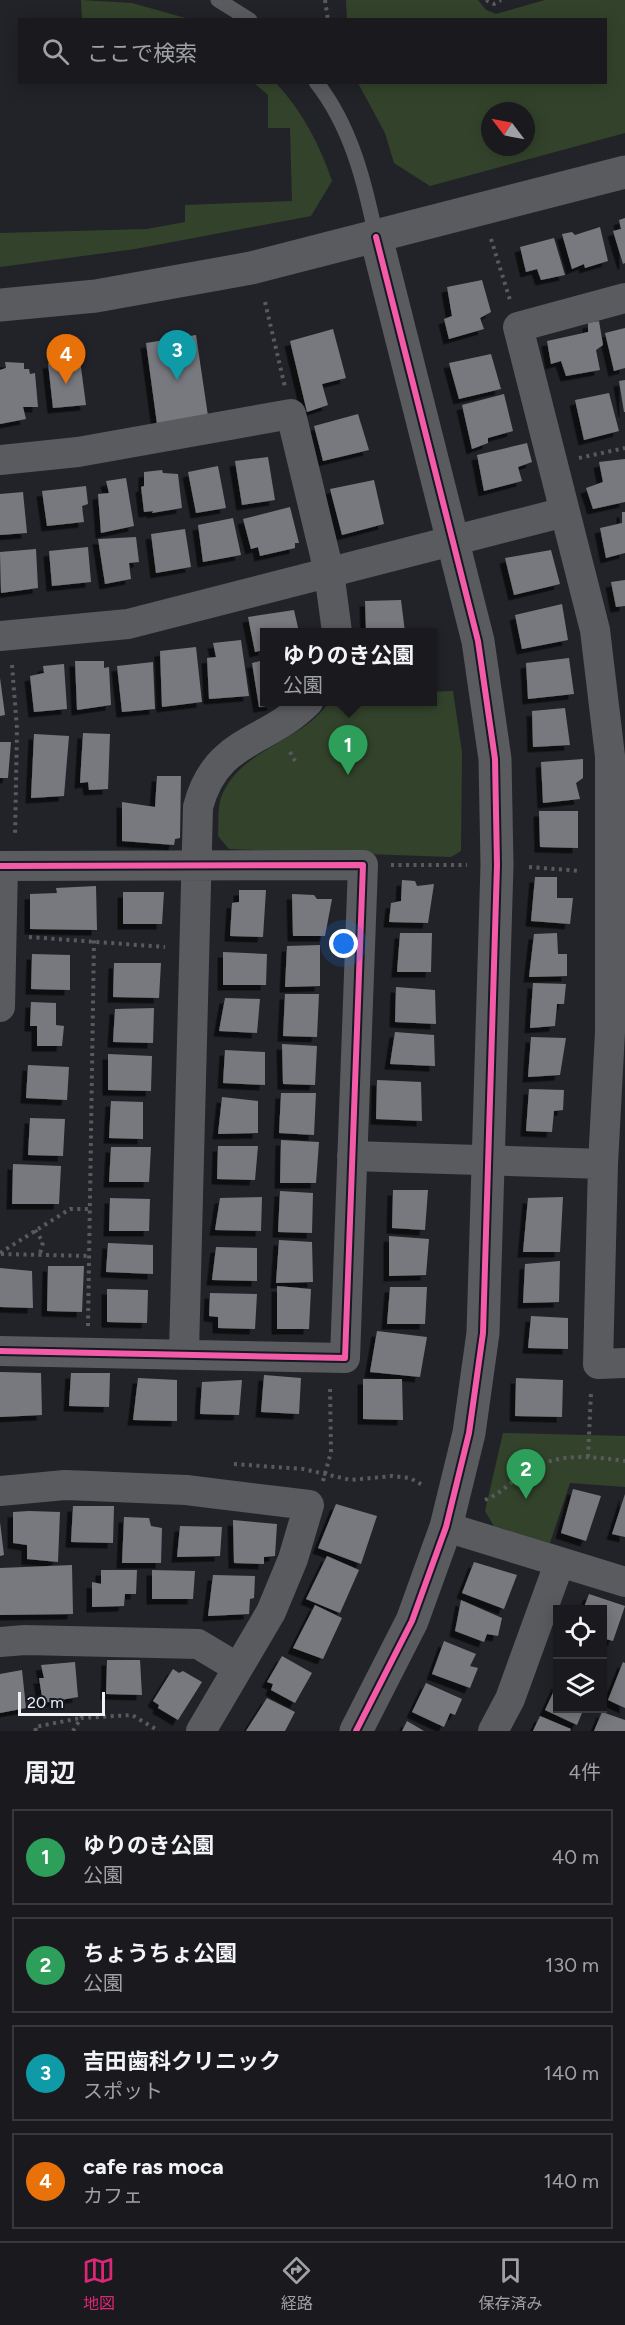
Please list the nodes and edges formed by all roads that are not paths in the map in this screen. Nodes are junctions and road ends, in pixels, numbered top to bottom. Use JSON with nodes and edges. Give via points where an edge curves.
{"nodes":[{"id":1,"x":218,"y":0,"type":"edge"},
{"id":2,"x":247,"y":18,"type":"edge"},
{"id":3,"x":318,"y":84,"type":"edge"},
{"id":4,"x":625,"y":172,"type":"edge"},
{"id":5,"x":376,"y":237,"type":"junction"},
{"id":6,"x":625,"y":298,"type":"edge"},
{"id":7,"x":0,"y":305,"type":"edge"},
{"id":8,"x":0,"y":459,"type":"edge"},
{"id":9,"x":565,"y":512,"type":"junction"},
{"id":10,"x":452,"y":543,"type":"junction"},
{"id":11,"x":328,"y":572,"type":"junction"},
{"id":12,"x":336,"y":628,"type":"edge"},
{"id":13,"x":6,"y":648,"type":"edge"},
{"id":14,"x":304,"y":706,"type":"edge"},
{"id":15,"x":196,"y":865,"type":"junction"},
{"id":16,"x":2,"y":866,"type":"edge"},
{"id":17,"x":618,"y":874,"type":"edge"},
{"id":18,"x":0,"y":1007,"type":"edge"},
{"id":19,"x":618,"y":1032,"type":"edge"},
{"id":20,"x":352,"y":1156,"type":"junction"},
{"id":21,"x":489,"y":1161,"type":"junction"},
{"id":22,"x":603,"y":1164,"type":"junction"},
{"id":23,"x":0,"y":1351,"type":"edge"},
{"id":24,"x":184,"y":1352,"type":"junction"},
{"id":25,"x":611,"y":1364,"type":"edge"},
{"id":26,"x":0,"y":1491,"type":"edge"},
{"id":27,"x":446,"y":1527,"type":"junction"},
{"id":28,"x":560,"y":1564,"type":"junction"},
{"id":29,"x":625,"y":1582,"type":"edge"},
{"id":30,"x":0,"y":1642,"type":"edge"},
{"id":31,"x":238,"y":1668,"type":"junction"},
{"id":32,"x":201,"y":1731,"type":"edge"},
{"id":33,"x":356,"y":1731,"type":"edge"},
{"id":34,"x":493,"y":1731,"type":"edge"}],
"edges":[{"from":1,"to":2,"type":"lane"},
{"from":3,"to":5,"type":"lane","via":[[329,99],[358,163]]},
{"from":4,"to":5,"type":"street"},
{"from":5,"to":7,"type":"street","via":[[229,272],[96,296]]},
{"from":5,"to":10,"type":"street"},
{"from":6,"to":9,"type":"street","via":[[518,327]]},
{"from":8,"to":11,"type":"street","via":[[78,452],[291,414]]},
{"from":9,"to":10,"type":"street"},
{"from":9,"to":17,"type":"street","via":[[595,630],[610,756]]},
{"from":10,"to":11,"type":"street"},
{"from":10,"to":21,"type":"street","via":[[478,641],[495,759],[497,865]]},
{"from":11,"to":12,"type":"street"},
{"from":11,"to":13,"type":"street","via":[[128,624]]},
{"from":14,"to":15,"type":"street","via":[[293,717],[225,756],[204,784],[198,807]]},
{"from":15,"to":16,"type":"street"},
{"from":15,"to":20,"type":"street","via":[[363,865]]},
{"from":15,"to":24,"type":"street"},
{"from":16,"to":18,"type":"street"},
{"from":17,"to":19,"type":"street"},
{"from":19,"to":22,"type":"street"},
{"from":20,"to":21,"type":"street"},
{"from":20,"to":24,"type":"street","via":[[345,1358]]},
{"from":21,"to":22,"type":"street"},
{"from":21,"to":27,"type":"street","via":[[483,1333],[469,1433]]},
{"from":22,"to":25,"type":"street"},
{"from":23,"to":24,"type":"street"},
{"from":26,"to":31,"type":"street","via":[[65,1485],[186,1490],[309,1505],[271,1612]]},
{"from":27,"to":28,"type":"street"},
{"from":27,"to":33,"type":"street","via":[[412,1621]]},
{"from":28,"to":29,"type":"street"},
{"from":28,"to":34,"type":"street","via":[[510,1699]]},
{"from":30,"to":31,"type":"street","via":[[198,1644]]},
{"from":31,"to":32,"type":"street"}]}
